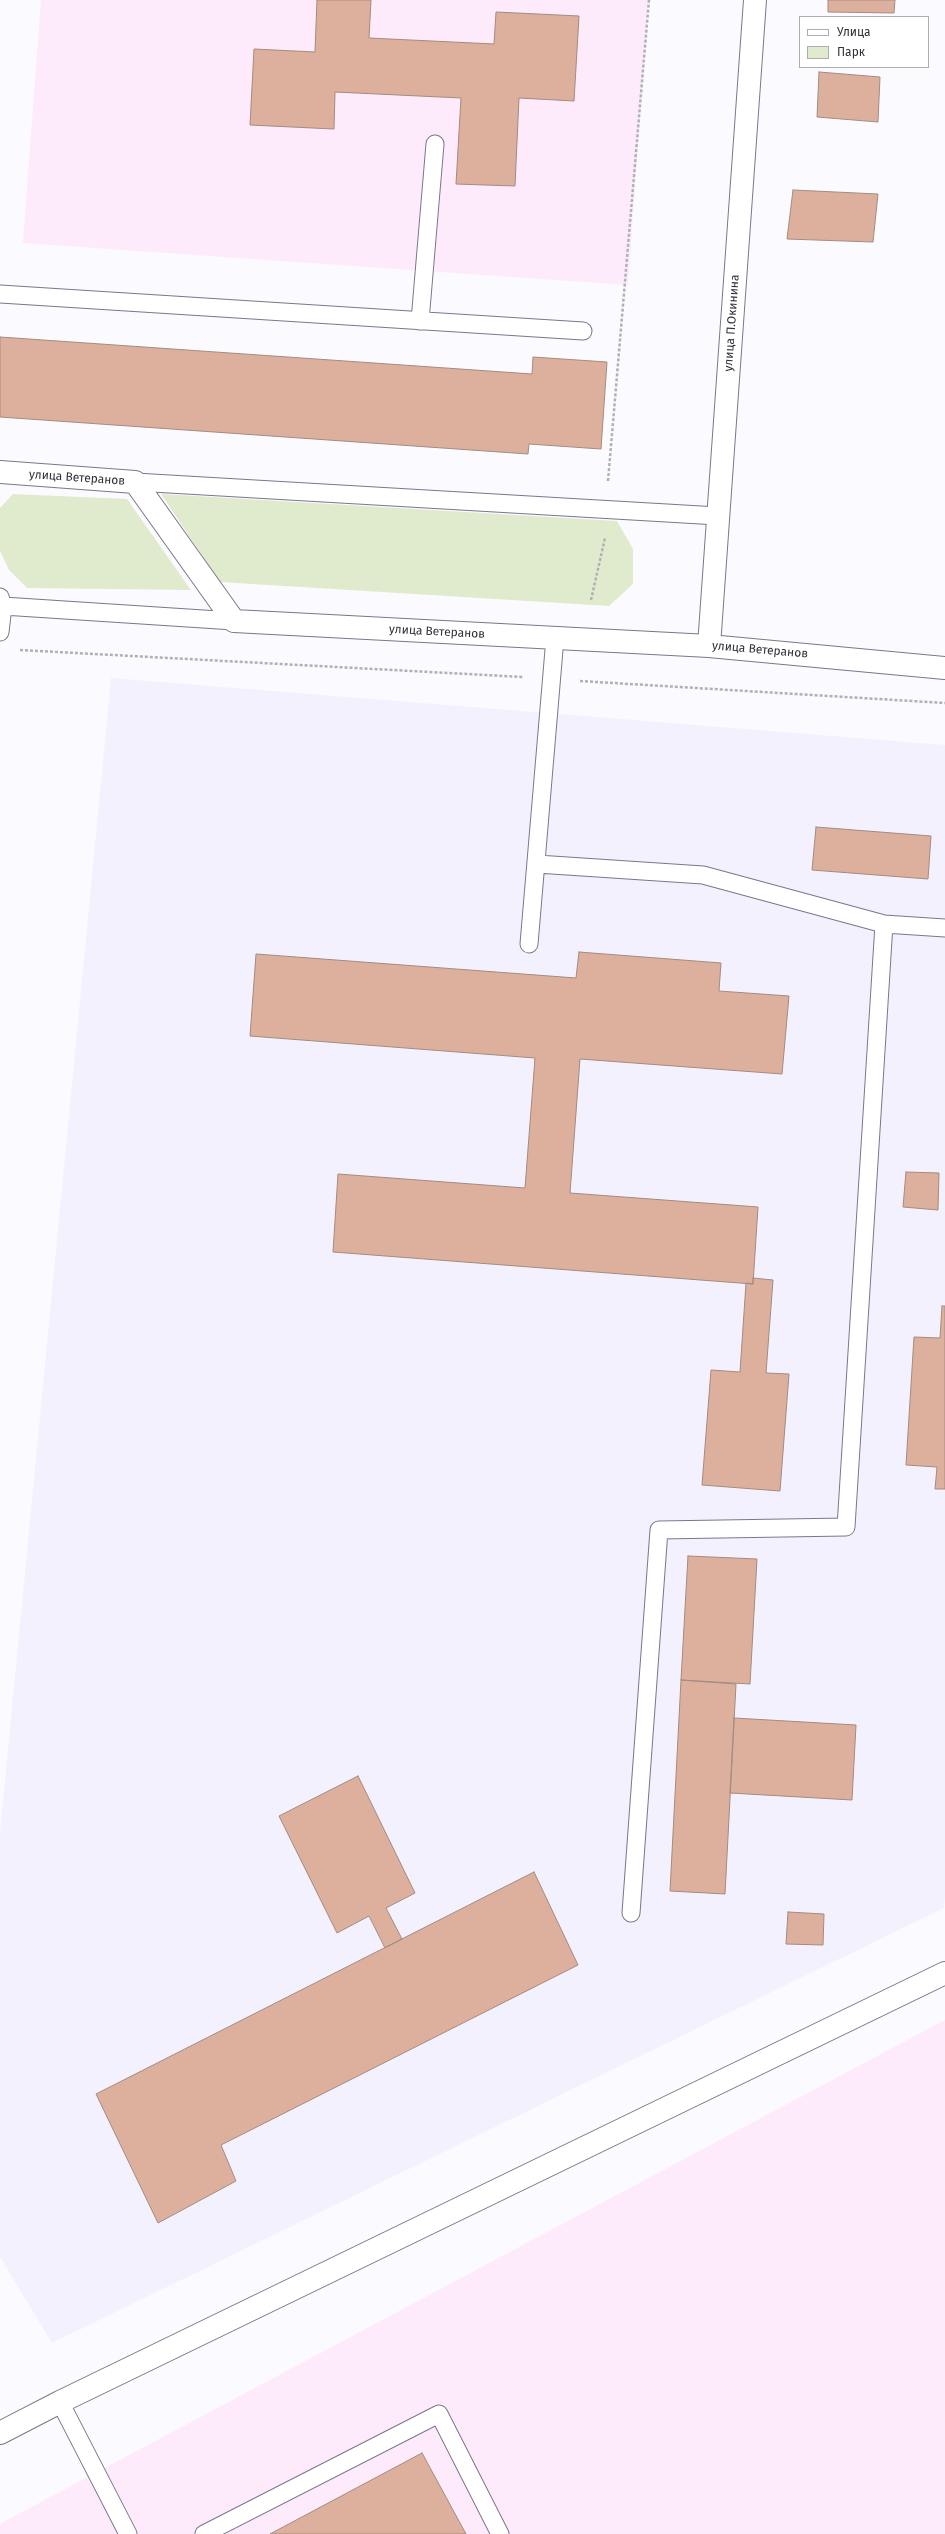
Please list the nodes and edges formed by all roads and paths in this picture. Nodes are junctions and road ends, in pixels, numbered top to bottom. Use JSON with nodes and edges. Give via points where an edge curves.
{"nodes":[{"id":1,"x":649,"y":0,"type":"edge"},
{"id":2,"x":755,"y":0,"type":"edge"},
{"id":3,"x":435,"y":144,"type":"dead end"},
{"id":4,"x":0,"y":294,"type":"edge"},
{"id":5,"x":420,"y":321,"type":"junction"},
{"id":6,"x":583,"y":331,"type":"dead end"},
{"id":7,"x":0,"y":472,"type":"edge"},
{"id":8,"x":135,"y":482,"type":"junction"},
{"id":9,"x":608,"y":487,"type":"dead end"},
{"id":10,"x":718,"y":516,"type":"junction"},
{"id":11,"x":606,"y":532,"type":"dead end"},
{"id":12,"x":591,"y":600,"type":"dead end"},
{"id":13,"x":1,"y":601,"type":"edge"},
{"id":14,"x":234,"y":621,"type":"junction"},
{"id":15,"x":0,"y":632,"type":"edge"},
{"id":16,"x":555,"y":638,"type":"junction"},
{"id":17,"x":709,"y":646,"type":"junction"},
{"id":18,"x":16,"y":649,"type":"dead end"},
{"id":19,"x":945,"y":668,"type":"edge"},
{"id":20,"x":551,"y":679,"type":"junction"},
{"id":21,"x":945,"y":703,"type":"edge"},
{"id":22,"x":538,"y":864,"type":"junction"},
{"id":23,"x":884,"y":924,"type":"junction"},
{"id":24,"x":945,"y":928,"type":"edge"},
{"id":25,"x":529,"y":944,"type":"dead end"},
{"id":26,"x":631,"y":1913,"type":"dead end"},
{"id":27,"x":945,"y":1973,"type":"edge"},
{"id":28,"x":60,"y":2402,"type":"junction"},
{"id":29,"x":0,"y":2433,"type":"edge"},
{"id":30,"x":128,"y":2534,"type":"edge"},
{"id":31,"x":204,"y":2534,"type":"edge"},
{"id":32,"x":500,"y":2534,"type":"edge"}],
"edges":[{"from":1,"to":9,"type":"path"},
{"from":2,"to":10,"type":"street","name":"улица П.Окинина"},
{"from":3,"to":5,"type":"lane"},
{"from":4,"to":5,"type":"lane"},
{"from":5,"to":6,"type":"lane"},
{"from":7,"to":8,"type":"street","name":"улица Ветеранов"},
{"from":8,"to":10,"type":"lane"},
{"from":8,"to":14,"type":"street","name":"улица Ветеранов"},
{"from":10,"to":17,"type":"street","name":"улица П.Окинина"},
{"from":11,"to":12,"type":"path"},
{"from":13,"to":14,"type":"lane"},
{"from":13,"to":15,"type":"lane"},
{"from":14,"to":16,"type":"street","name":"улица Ветеранов"},
{"from":16,"to":17,"type":"street","name":"улица Ветеранов"},
{"from":16,"to":20,"type":"lane"},
{"from":17,"to":19,"type":"street","name":"улица Ветеранов"},
{"from":18,"to":20,"type":"path"},
{"from":20,"to":21,"type":"path"},
{"from":20,"to":22,"type":"lane"},
{"from":22,"to":23,"type":"lane","via":[[703,875]]},
{"from":22,"to":25,"type":"lane"},
{"from":23,"to":24,"type":"lane"},
{"from":23,"to":26,"type":"lane","via":[[846,1527],[659,1530]]},
{"from":27,"to":28,"type":"street"},
{"from":28,"to":29,"type":"street"},
{"from":28,"to":30,"type":"lane"},
{"from":31,"to":32,"type":"lane","via":[[438,2414]]}]}
